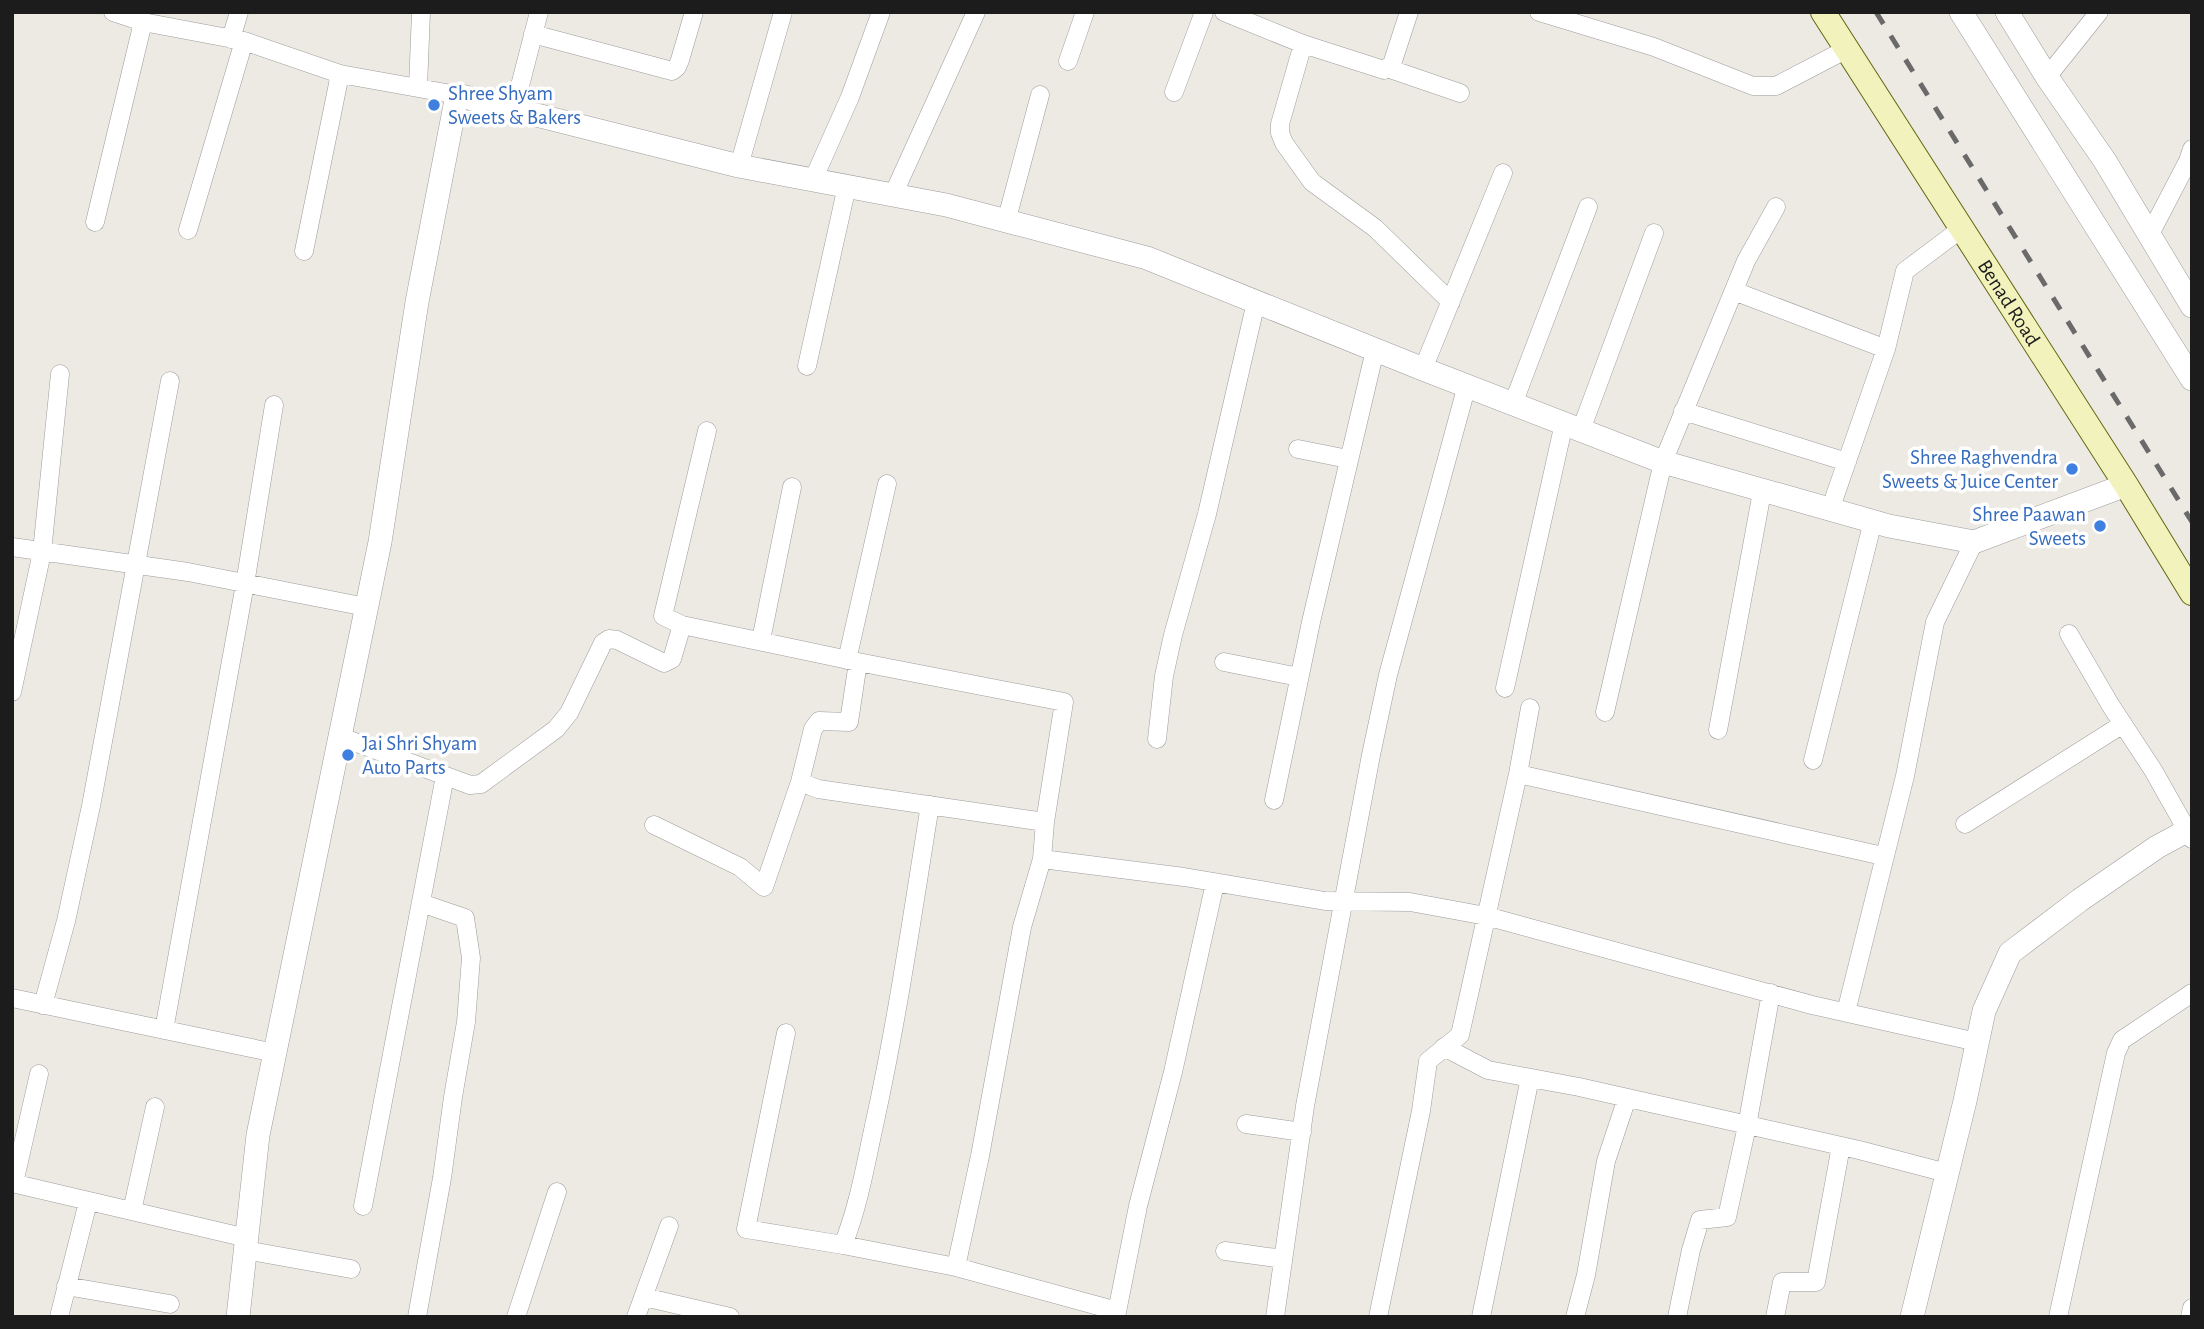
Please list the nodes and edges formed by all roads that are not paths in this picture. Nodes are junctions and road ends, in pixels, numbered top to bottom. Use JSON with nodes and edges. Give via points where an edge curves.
{"nodes":[{"id":1,"x":113,"y":12,"type":"edge"},
{"id":2,"x":239,"y":12,"type":"edge"},
{"id":3,"x":421,"y":12,"type":"edge"},
{"id":4,"x":539,"y":12,"type":"edge"},
{"id":5,"x":694,"y":12,"type":"edge"},
{"id":6,"x":783,"y":12,"type":"edge"},
{"id":7,"x":881,"y":12,"type":"edge"},
{"id":8,"x":976,"y":12,"type":"edge"},
{"id":9,"x":1085,"y":12,"type":"edge"},
{"id":10,"x":1203,"y":12,"type":"edge"},
{"id":11,"x":1224,"y":12,"type":"edge"},
{"id":12,"x":1409,"y":12,"type":"edge"},
{"id":13,"x":1539,"y":12,"type":"edge"},
{"id":14,"x":1823,"y":12,"type":"edge"},
{"id":15,"x":1961,"y":12,"type":"edge"},
{"id":16,"x":2007,"y":12,"type":"edge"},
{"id":17,"x":2099,"y":12,"type":"edge"},
{"id":18,"x":143,"y":22,"type":"junction"},
{"id":19,"x":533,"y":34,"type":"junction"},
{"id":20,"x":237,"y":40,"type":"junction"},
{"id":21,"x":1303,"y":44,"type":"junction"},
{"id":22,"x":1847,"y":48,"type":"junction"},
{"id":23,"x":1068,"y":61,"type":"dead end"},
{"id":24,"x":1387,"y":68,"type":"junction"},
{"id":25,"x":340,"y":74,"type":"junction"},
{"id":26,"x":2047,"y":77,"type":"junction"},
{"id":27,"x":418,"y":87,"type":"junction"},
{"id":28,"x":1174,"y":92,"type":"dead end"},
{"id":29,"x":1460,"y":93,"type":"dead end"},
{"id":30,"x":457,"y":94,"type":"junction"},
{"id":31,"x":1040,"y":94,"type":"dead end"},
{"id":32,"x":514,"y":109,"type":"junction"},
{"id":33,"x":2192,"y":149,"type":"edge"},
{"id":34,"x":739,"y":166,"type":"junction"},
{"id":35,"x":1503,"y":173,"type":"dead end"},
{"id":36,"x":813,"y":180,"type":"junction"},
{"id":37,"x":848,"y":186,"type":"junction"},
{"id":38,"x":893,"y":195,"type":"junction"},
{"id":39,"x":1588,"y":208,"type":"dead end"},
{"id":40,"x":1776,"y":208,"type":"dead end"},
{"id":41,"x":95,"y":222,"type":"dead end"},
{"id":42,"x":1006,"y":222,"type":"junction"},
{"id":43,"x":1961,"y":229,"type":"junction"},
{"id":44,"x":188,"y":230,"type":"dead end"},
{"id":45,"x":1654,"y":233,"type":"dead end"},
{"id":46,"x":2150,"y":234,"type":"junction"},
{"id":47,"x":303,"y":251,"type":"dead end"},
{"id":48,"x":1734,"y":291,"type":"junction"},
{"id":49,"x":1256,"y":302,"type":"junction"},
{"id":50,"x":1451,"y":302,"type":"junction"},
{"id":51,"x":2192,"y":306,"type":"edge"},
{"id":52,"x":1375,"y":349,"type":"junction"},
{"id":53,"x":1886,"y":349,"type":"junction"},
{"id":54,"x":807,"y":366,"type":"dead end"},
{"id":55,"x":1423,"y":369,"type":"junction"},
{"id":56,"x":60,"y":374,"type":"dead end"},
{"id":57,"x":2192,"y":379,"type":"edge"},
{"id":58,"x":170,"y":381,"type":"dead end"},
{"id":59,"x":1467,"y":385,"type":"junction"},
{"id":60,"x":1513,"y":404,"type":"junction"},
{"id":61,"x":274,"y":405,"type":"dead end"},
{"id":62,"x":1684,"y":411,"type":"junction"},
{"id":63,"x":1572,"y":426,"type":"junction"},
{"id":64,"x":707,"y":431,"type":"dead end"},
{"id":65,"x":1298,"y":449,"type":"dead end"},
{"id":66,"x":1348,"y":459,"type":"junction"},
{"id":67,"x":1662,"y":462,"type":"junction"},
{"id":68,"x":1847,"y":462,"type":"junction"},
{"id":69,"x":887,"y":485,"type":"dead end"},
{"id":70,"x":2126,"y":485,"type":"junction"},
{"id":71,"x":792,"y":487,"type":"dead end"},
{"id":72,"x":1762,"y":492,"type":"junction"},
{"id":73,"x":1830,"y":510,"type":"junction"},
{"id":74,"x":1872,"y":521,"type":"junction"},
{"id":75,"x":1974,"y":542,"type":"junction"},
{"id":76,"x":12,"y":547,"type":"edge"},
{"id":77,"x":42,"y":552,"type":"junction"},
{"id":78,"x":135,"y":566,"type":"junction"},
{"id":79,"x":245,"y":584,"type":"junction"},
{"id":80,"x":2192,"y":593,"type":"edge"},
{"id":81,"x":366,"y":607,"type":"junction"},
{"id":82,"x":682,"y":625,"type":"junction"},
{"id":83,"x":2069,"y":634,"type":"dead end"},
{"id":84,"x":761,"y":640,"type":"junction"},
{"id":85,"x":853,"y":661,"type":"junction"},
{"id":86,"x":1224,"y":662,"type":"dead end"},
{"id":87,"x":1299,"y":677,"type":"junction"},
{"id":88,"x":1506,"y":688,"type":"dead end"},
{"id":89,"x":12,"y":692,"type":"edge"},
{"id":90,"x":1530,"y":708,"type":"dead end"},
{"id":91,"x":1605,"y":712,"type":"dead end"},
{"id":92,"x":2123,"y":724,"type":"junction"},
{"id":93,"x":1718,"y":730,"type":"dead end"},
{"id":94,"x":341,"y":737,"type":"junction"},
{"id":95,"x":1157,"y":739,"type":"dead end"},
{"id":96,"x":1813,"y":760,"type":"dead end"},
{"id":97,"x":1518,"y":774,"type":"junction"},
{"id":98,"x":445,"y":776,"type":"junction"},
{"id":99,"x":800,"y":782,"type":"junction"},
{"id":100,"x":1274,"y":800,"type":"dead end"},
{"id":101,"x":930,"y":805,"type":"junction"},
{"id":102,"x":1045,"y":822,"type":"junction"},
{"id":103,"x":1965,"y":824,"type":"dead end"},
{"id":104,"x":654,"y":825,"type":"dead end"},
{"id":105,"x":2190,"y":833,"type":"edge"},
{"id":106,"x":1883,"y":856,"type":"junction"},
{"id":107,"x":1042,"y":859,"type":"junction"},
{"id":108,"x":1215,"y":883,"type":"junction"},
{"id":109,"x":1343,"y":901,"type":"junction"},
{"id":110,"x":421,"y":903,"type":"junction"},
{"id":111,"x":1486,"y":916,"type":"junction"},
{"id":112,"x":1771,"y":993,"type":"junction"},
{"id":113,"x":2192,"y":993,"type":"edge"},
{"id":114,"x":12,"y":998,"type":"edge"},
{"id":115,"x":43,"y":1005,"type":"junction"},
{"id":116,"x":1846,"y":1012,"type":"junction"},
{"id":117,"x":164,"y":1030,"type":"junction"},
{"id":118,"x":786,"y":1033,"type":"dead end"},
{"id":119,"x":1977,"y":1042,"type":"junction"},
{"id":120,"x":1444,"y":1048,"type":"junction"},
{"id":121,"x":275,"y":1053,"type":"junction"},
{"id":122,"x":39,"y":1074,"type":"dead end"},
{"id":123,"x":1530,"y":1078,"type":"junction"},
{"id":124,"x":1627,"y":1098,"type":"junction"},
{"id":125,"x":155,"y":1107,"type":"dead end"},
{"id":126,"x":1246,"y":1124,"type":"dead end"},
{"id":127,"x":1747,"y":1126,"type":"junction"},
{"id":128,"x":1302,"y":1132,"type":"junction"},
{"id":129,"x":1841,"y":1146,"type":"junction"},
{"id":130,"x":1947,"y":1173,"type":"junction"},
{"id":131,"x":13,"y":1183,"type":"edge"},
{"id":132,"x":556,"y":1192,"type":"dead end"},
{"id":133,"x":88,"y":1202,"type":"junction"},
{"id":134,"x":363,"y":1206,"type":"dead end"},
{"id":135,"x":132,"y":1211,"type":"junction"},
{"id":136,"x":669,"y":1226,"type":"dead end"},
{"id":137,"x":246,"y":1244,"type":"junction"},
{"id":138,"x":844,"y":1245,"type":"junction"},
{"id":139,"x":1225,"y":1251,"type":"dead end"},
{"id":140,"x":1283,"y":1259,"type":"junction"},
{"id":141,"x":956,"y":1267,"type":"junction"},
{"id":142,"x":351,"y":1269,"type":"dead end"},
{"id":143,"x":66,"y":1286,"type":"junction"},
{"id":144,"x":644,"y":1297,"type":"junction"},
{"id":145,"x":170,"y":1304,"type":"dead end"},
{"id":146,"x":2192,"y":1308,"type":"edge"},
{"id":147,"x":1116,"y":1314,"type":"edge"},
{"id":148,"x":58,"y":1317,"type":"edge"},
{"id":149,"x":238,"y":1317,"type":"edge"},
{"id":150,"x":416,"y":1317,"type":"edge"},
{"id":151,"x":516,"y":1317,"type":"edge"},
{"id":152,"x":636,"y":1317,"type":"edge"},
{"id":153,"x":730,"y":1317,"type":"edge"},
{"id":154,"x":1275,"y":1317,"type":"edge"},
{"id":155,"x":1378,"y":1317,"type":"edge"},
{"id":156,"x":1482,"y":1317,"type":"edge"},
{"id":157,"x":1575,"y":1317,"type":"edge"},
{"id":158,"x":1677,"y":1317,"type":"edge"},
{"id":159,"x":1775,"y":1317,"type":"edge"},
{"id":160,"x":1912,"y":1317,"type":"edge"},
{"id":161,"x":2057,"y":1317,"type":"edge"},
{"id":162,"x":2190,"y":1317,"type":"edge"}],
"edges":[{"from":1,"to":18,"type":"street"},
{"from":2,"to":20,"type":"street"},
{"from":3,"to":27,"type":"street"},
{"from":4,"to":19,"type":"street"},
{"from":5,"to":19,"type":"street","via":[[680,60],[672,71]]},
{"from":6,"to":34,"type":"street"},
{"from":7,"to":36,"type":"street"},
{"from":8,"to":38,"type":"street"},
{"from":9,"to":23,"type":"street"},
{"from":10,"to":28,"type":"street"},
{"from":11,"to":21,"type":"street"},
{"from":12,"to":24,"type":"street"},
{"from":13,"to":22,"type":"street","via":[[1654,47],[1753,86],[1776,86]]},
{"from":14,"to":22,"type":"main road","name":"Benad Road"},
{"from":15,"to":57,"type":"street"},
{"from":16,"to":26,"type":"street"},
{"from":17,"to":26,"type":"street"},
{"from":18,"to":20,"type":"street"},
{"from":18,"to":41,"type":"street"},
{"from":19,"to":32,"type":"street"},
{"from":20,"to":25,"type":"street"},
{"from":20,"to":44,"type":"street"},
{"from":21,"to":24,"type":"street","via":[[1374,69]]},
{"from":21,"to":50,"type":"street","via":[[1280,124],[1284,143],[1312,182],[1375,228]]},
{"from":22,"to":43,"type":"main road","name":"Benad Road"},
{"from":24,"to":29,"type":"street"},
{"from":25,"to":27,"type":"street"},
{"from":25,"to":47,"type":"street"},
{"from":26,"to":46,"type":"street"},
{"from":27,"to":30,"type":"street"},
{"from":30,"to":32,"type":"street"},
{"from":30,"to":81,"type":"street"},
{"from":31,"to":42,"type":"street"},
{"from":32,"to":34,"type":"street"},
{"from":33,"to":46,"type":"street"},
{"from":34,"to":36,"type":"street"},
{"from":35,"to":50,"type":"street"},
{"from":36,"to":37,"type":"street"},
{"from":37,"to":38,"type":"street"},
{"from":37,"to":54,"type":"street"},
{"from":38,"to":42,"type":"street"},
{"from":39,"to":60,"type":"street"},
{"from":40,"to":48,"type":"street"},
{"from":42,"to":49,"type":"street","via":[[1147,258]]},
{"from":43,"to":53,"type":"street","via":[[1905,271]]},
{"from":43,"to":70,"type":"main road","name":"Benad Road"},
{"from":45,"to":63,"type":"street"},
{"from":46,"to":51,"type":"street"},
{"from":48,"to":53,"type":"street"},
{"from":48,"to":62,"type":"street"},
{"from":49,"to":52,"type":"street"},
{"from":49,"to":95,"type":"street","via":[[1170,649]]},
{"from":50,"to":55,"type":"street"},
{"from":52,"to":55,"type":"street"},
{"from":52,"to":66,"type":"street"},
{"from":53,"to":68,"type":"street"},
{"from":55,"to":59,"type":"street"},
{"from":56,"to":77,"type":"street"},
{"from":58,"to":78,"type":"street"},
{"from":59,"to":60,"type":"street"},
{"from":59,"to":109,"type":"street","via":[[1388,675]]},
{"from":60,"to":63,"type":"street"},
{"from":61,"to":79,"type":"street"},
{"from":62,"to":67,"type":"street"},
{"from":62,"to":68,"type":"street"},
{"from":63,"to":67,"type":"street"},
{"from":63,"to":88,"type":"street"},
{"from":64,"to":82,"type":"street","via":[[663,616]]},
{"from":65,"to":66,"type":"street"},
{"from":66,"to":87,"type":"street"},
{"from":67,"to":72,"type":"street"},
{"from":67,"to":91,"type":"street"},
{"from":68,"to":73,"type":"street"},
{"from":69,"to":85,"type":"street"},
{"from":70,"to":75,"type":"street"},
{"from":70,"to":80,"type":"main road","name":"Benad Road"},
{"from":71,"to":84,"type":"street"},
{"from":72,"to":73,"type":"street"},
{"from":72,"to":93,"type":"street"},
{"from":73,"to":74,"type":"street"},
{"from":74,"to":75,"type":"street"},
{"from":74,"to":96,"type":"street"},
{"from":75,"to":106,"type":"street","via":[[1935,622],[1905,776]]},
{"from":76,"to":77,"type":"street"},
{"from":77,"to":78,"type":"street"},
{"from":77,"to":89,"type":"street"},
{"from":78,"to":79,"type":"street"},
{"from":78,"to":115,"type":"street","via":[[88,819]]},
{"from":79,"to":81,"type":"street"},
{"from":79,"to":117,"type":"street"},
{"from":81,"to":94,"type":"street"},
{"from":82,"to":84,"type":"street"},
{"from":82,"to":98,"type":"street","via":[[672,659],[664,663],[609,639],[556,729],[481,784]]},
{"from":83,"to":92,"type":"street"},
{"from":84,"to":85,"type":"street"},
{"from":85,"to":99,"type":"street","via":[[849,723],[815,723]]},
{"from":85,"to":102,"type":"street","via":[[1064,702]]},
{"from":86,"to":87,"type":"street"},
{"from":87,"to":100,"type":"street"},
{"from":90,"to":97,"type":"street"},
{"from":92,"to":103,"type":"street"},
{"from":92,"to":105,"type":"street"},
{"from":94,"to":98,"type":"street"},
{"from":94,"to":121,"type":"street"},
{"from":97,"to":106,"type":"street"},
{"from":97,"to":111,"type":"street"},
{"from":98,"to":110,"type":"street"},
{"from":99,"to":101,"type":"street","via":[[818,789]]},
{"from":99,"to":104,"type":"street","via":[[764,887],[740,867]]},
{"from":101,"to":102,"type":"street"},
{"from":101,"to":138,"type":"street","via":[[881,1092]]},
{"from":102,"to":107,"type":"street"},
{"from":105,"to":119,"type":"street","via":[[2157,847],[2010,953],[1984,1011]]},
{"from":106,"to":116,"type":"street"},
{"from":107,"to":108,"type":"street"},
{"from":107,"to":141,"type":"street","via":[[1022,927]]},
{"from":108,"to":109,"type":"street"},
{"from":108,"to":147,"type":"street"},
{"from":109,"to":111,"type":"street","via":[[1410,902]]},
{"from":109,"to":128,"type":"street"},
{"from":110,"to":134,"type":"street"},
{"from":110,"to":150,"type":"street","via":[[465,918],[471,958],[466,1022]]},
{"from":111,"to":112,"type":"street"},
{"from":111,"to":120,"type":"street","via":[[1460,1035]]},
{"from":112,"to":116,"type":"street"},
{"from":112,"to":127,"type":"street"},
{"from":113,"to":161,"type":"street","via":[[2122,1040],[2116,1053]]},
{"from":114,"to":115,"type":"street"},
{"from":115,"to":117,"type":"street"},
{"from":116,"to":119,"type":"street"},
{"from":117,"to":121,"type":"street"},
{"from":118,"to":138,"type":"street","via":[[746,1228]]},
{"from":119,"to":130,"type":"street"},
{"from":120,"to":123,"type":"street","via":[[1488,1070]]},
{"from":120,"to":155,"type":"street","via":[[1427,1061],[1421,1111]]},
{"from":121,"to":137,"type":"street","via":[[258,1135]]},
{"from":122,"to":131,"type":"street"},
{"from":123,"to":124,"type":"street"},
{"from":123,"to":156,"type":"street"},
{"from":124,"to":127,"type":"street"},
{"from":124,"to":157,"type":"street","via":[[1606,1161]]},
{"from":125,"to":135,"type":"street"},
{"from":126,"to":128,"type":"street"},
{"from":127,"to":129,"type":"street"},
{"from":127,"to":158,"type":"street","via":[[1727,1217],[1700,1220]]},
{"from":128,"to":140,"type":"street"},
{"from":129,"to":130,"type":"street"},
{"from":129,"to":159,"type":"street","via":[[1816,1282],[1782,1282]]},
{"from":130,"to":160,"type":"street"},
{"from":131,"to":133,"type":"street"},
{"from":132,"to":151,"type":"street"},
{"from":133,"to":135,"type":"street"},
{"from":133,"to":143,"type":"street"},
{"from":135,"to":137,"type":"street"},
{"from":136,"to":144,"type":"street"},
{"from":137,"to":142,"type":"street"},
{"from":137,"to":149,"type":"street"},
{"from":138,"to":141,"type":"street"},
{"from":139,"to":140,"type":"street"},
{"from":140,"to":154,"type":"street"},
{"from":141,"to":147,"type":"street"},
{"from":143,"to":145,"type":"street"},
{"from":143,"to":148,"type":"street"},
{"from":144,"to":152,"type":"street"},
{"from":144,"to":153,"type":"street"},
{"from":146,"to":162,"type":"street"}]}
